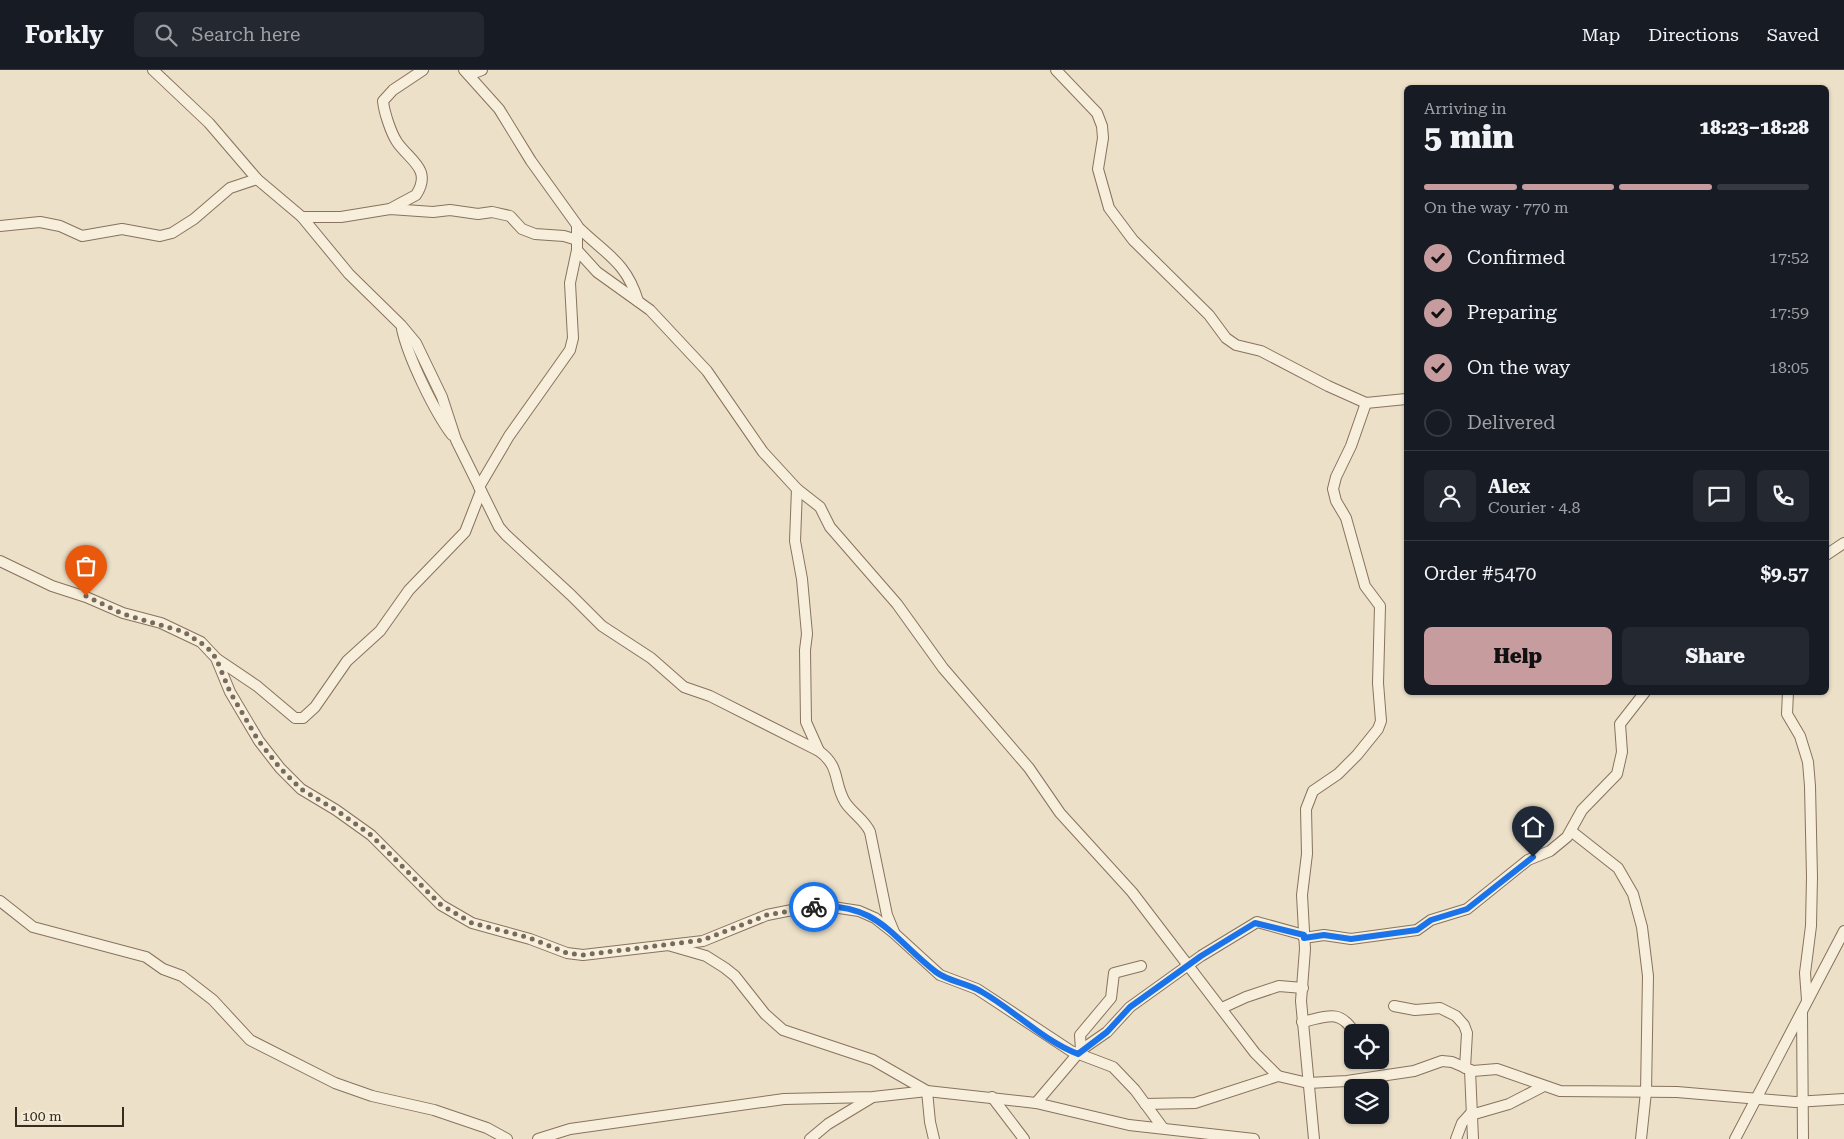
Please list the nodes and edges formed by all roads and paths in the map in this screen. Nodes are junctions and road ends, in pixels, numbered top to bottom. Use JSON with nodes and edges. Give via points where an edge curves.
{"nodes":[{"id":1,"x":153,"y":70,"type":"edge"},
{"id":2,"x":423,"y":70,"type":"edge"},
{"id":3,"x":482,"y":70,"type":"edge"},
{"id":4,"x":1056,"y":70,"type":"edge"},
{"id":5,"x":466,"y":72,"type":"edge"},
{"id":6,"x":257,"y":179,"type":"junction"},
{"id":7,"x":390,"y":209,"type":"junction"},
{"id":8,"x":302,"y":217,"type":"junction"},
{"id":9,"x":0,"y":226,"type":"edge"},
{"id":10,"x":577,"y":226,"type":"junction"},
{"id":11,"x":577,"y":245,"type":"junction"},
{"id":12,"x":638,"y":301,"type":"junction"},
{"id":13,"x":1404,"y":400,"type":"edge"},
{"id":14,"x":1366,"y":403,"type":"junction"},
{"id":15,"x":480,"y":489,"type":"junction"},
{"id":16,"x":798,"y":489,"type":"junction"},
{"id":17,"x":1844,"y":543,"type":"edge"},
{"id":18,"x":1829,"y":553,"type":"edge"},
{"id":19,"x":0,"y":561,"type":"edge"},
{"id":20,"x":216,"y":658,"type":"junction"},
{"id":21,"x":1643,"y":695,"type":"edge"},
{"id":22,"x":1788,"y":695,"type":"edge"},
{"id":23,"x":819,"y":751,"type":"junction"},
{"id":24,"x":1571,"y":831,"type":"junction"},
{"id":25,"x":0,"y":901,"type":"edge"},
{"id":26,"x":1844,"y":931,"type":"edge"},
{"id":27,"x":894,"y":933,"type":"junction"},
{"id":28,"x":1304,"y":937,"type":"junction"},
{"id":29,"x":667,"y":945,"type":"junction"},
{"id":30,"x":1189,"y":965,"type":"junction"},
{"id":31,"x":1141,"y":966,"type":"dead end"},
{"id":32,"x":1303,"y":988,"type":"junction"},
{"id":33,"x":1806,"y":1000,"type":"junction"},
{"id":34,"x":1394,"y":1006,"type":"dead end"},
{"id":35,"x":1222,"y":1008,"type":"junction"},
{"id":36,"x":1802,"y":1011,"type":"junction"},
{"id":37,"x":1302,"y":1022,"type":"junction"},
{"id":38,"x":1347,"y":1024,"type":"edge"},
{"id":39,"x":1079,"y":1052,"type":"junction"},
{"id":40,"x":1468,"y":1069,"type":"junction"},
{"id":41,"x":1278,"y":1076,"type":"junction"},
{"id":42,"x":1308,"y":1082,"type":"junction"},
{"id":43,"x":1542,"y":1087,"type":"junction"},
{"id":44,"x":927,"y":1091,"type":"junction"},
{"id":45,"x":1646,"y":1092,"type":"junction"},
{"id":46,"x":873,"y":1097,"type":"junction"},
{"id":47,"x":992,"y":1097,"type":"junction"},
{"id":48,"x":1756,"y":1099,"type":"junction"},
{"id":49,"x":1844,"y":1099,"type":"edge"},
{"id":50,"x":1803,"y":1101,"type":"junction"},
{"id":51,"x":1036,"y":1103,"type":"junction"},
{"id":52,"x":1145,"y":1104,"type":"junction"},
{"id":53,"x":1471,"y":1114,"type":"junction"},
{"id":54,"x":1163,"y":1128,"type":"junction"},
{"id":55,"x":1188,"y":1132,"type":"junction"},
{"id":56,"x":561,"y":1136,"type":"edge"},
{"id":57,"x":507,"y":1139,"type":"edge"},
{"id":58,"x":538,"y":1139,"type":"edge"},
{"id":59,"x":810,"y":1139,"type":"edge"},
{"id":60,"x":934,"y":1139,"type":"edge"},
{"id":61,"x":1024,"y":1139,"type":"edge"},
{"id":62,"x":1174,"y":1139,"type":"edge"},
{"id":63,"x":1254,"y":1139,"type":"edge"},
{"id":64,"x":1314,"y":1139,"type":"edge"},
{"id":65,"x":1456,"y":1139,"type":"edge"},
{"id":66,"x":1473,"y":1139,"type":"edge"},
{"id":67,"x":1641,"y":1139,"type":"edge"},
{"id":68,"x":1735,"y":1139,"type":"edge"},
{"id":69,"x":1803,"y":1139,"type":"edge"}],
"edges":[{"from":1,"to":6,"type":"street","via":[[203,118]]},
{"from":2,"to":7,"type":"street","via":[[393,90],[384,101],[396,141],[416,161],[421,175],[416,196]]},
{"from":3,"to":5,"type":"street"},
{"from":4,"to":14,"type":"street","via":[[1097,113],[1103,138],[1098,170],[1109,208],[1133,240],[1209,314],[1231,342],[1261,352]]},
{"from":5,"to":10,"type":"street","via":[[499,109]]},
{"from":6,"to":8,"type":"street"},
{"from":6,"to":9,"type":"street","via":[[230,188],[194,219],[172,233],[160,236],[122,229],[82,236],[60,226],[40,222]]},
{"from":7,"to":8,"type":"street","via":[[341,217]]},
{"from":7,"to":11,"type":"street","via":[[504,213],[524,230],[560,236]]},
{"from":8,"to":15,"type":"street","via":[[349,274],[401,325],[420,350],[442,397],[456,440]]},
{"from":10,"to":11,"type":"street"},
{"from":10,"to":12,"type":"street","via":[[620,266],[632,283]]},
{"from":11,"to":12,"type":"street","via":[[598,272]]},
{"from":11,"to":15,"type":"street","via":[[570,283],[573,338],[570,350],[509,436]]},
{"from":12,"to":16,"type":"street","via":[[707,371],[750,435]]},
{"from":13,"to":14,"type":"street"},
{"from":14,"to":28,"type":"street","via":[[1333,490],[1346,518],[1365,586],[1380,606],[1378,683],[1381,721],[1357,754],[1338,774],[1320,785],[1308,800],[1302,895]]},
{"from":15,"to":20,"type":"street","via":[[465,532],[409,590],[380,630],[347,661],[315,707],[304,717],[296,718],[258,686]]},
{"from":15,"to":23,"type":"street","via":[[499,527],[602,626],[651,658],[689,690],[710,696]]},
{"from":16,"to":23,"type":"street","via":[[795,541],[807,634],[806,722]]},
{"from":16,"to":30,"type":"street","via":[[820,507],[830,527],[898,604],[943,668],[1029,768],[1060,813],[1132,892]]},
{"from":17,"to":18,"type":"street"},
{"from":19,"to":20,"type":"street","via":[[123,614],[184,632],[201,642]]},
{"from":20,"to":29,"type":"street","via":[[230,692],[258,740],[280,768],[301,789],[371,835],[441,905],[457,916],[575,954]]},
{"from":21,"to":24,"type":"street","via":[[1620,724],[1622,752],[1617,774],[1590,800]]},
{"from":22,"to":33,"type":"street","via":[[1786,714],[1800,736],[1808,762],[1810,786],[1812,877]]},
{"from":23,"to":27,"type":"street","via":[[835,769],[845,801],[870,832],[887,915]]},
{"from":24,"to":28,"type":"street","via":[[1550,851],[1531,858],[1467,909],[1431,920],[1417,930],[1351,939],[1324,935]]},
{"from":24,"to":45,"type":"street","via":[[1618,868],[1638,908],[1648,976]]},
{"from":25,"to":57,"type":"street","via":[[33,927],[146,957],[163,969],[182,976],[213,1000],[250,1040],[335,1083],[372,1096],[434,1110],[487,1128]]},
{"from":26,"to":33,"type":"street"},
{"from":27,"to":29,"type":"street","via":[[859,910],[826,906],[767,915],[708,939]]},
{"from":27,"to":39,"type":"street","via":[[940,975],[977,989],[1050,1039]]},
{"from":28,"to":30,"type":"street","via":[[1257,922]]},
{"from":28,"to":32,"type":"street"},
{"from":29,"to":44,"type":"street","via":[[706,956],[725,968],[764,1014],[783,1030],[873,1060]]},
{"from":30,"to":35,"type":"street"},
{"from":30,"to":39,"type":"street","via":[[1130,1007],[1107,1032]]},
{"from":31,"to":39,"type":"street","via":[[1114,973],[1111,998],[1080,1035]]},
{"from":32,"to":35,"type":"street","via":[[1279,986]]},
{"from":32,"to":37,"type":"street"},
{"from":33,"to":36,"type":"street"},
{"from":34,"to":40,"type":"street","via":[[1415,1010],[1440,1008],[1456,1016],[1467,1033]]},
{"from":35,"to":41,"type":"street","via":[[1259,1057]]},
{"from":36,"to":48,"type":"street"},
{"from":36,"to":50,"type":"street"},
{"from":37,"to":38,"type":"street","via":[[1336,1015]]},
{"from":37,"to":42,"type":"street"},
{"from":39,"to":51,"type":"street"},
{"from":39,"to":52,"type":"street","via":[[1113,1067]]},
{"from":40,"to":42,"type":"street","via":[[1442,1061],[1414,1071],[1381,1077]]},
{"from":40,"to":43,"type":"street","via":[[1497,1069]]},
{"from":40,"to":53,"type":"street"},
{"from":41,"to":42,"type":"street"},
{"from":41,"to":52,"type":"street","via":[[1195,1104]]},
{"from":42,"to":64,"type":"street"},
{"from":43,"to":45,"type":"street","via":[[1562,1092]]},
{"from":43,"to":53,"type":"street","via":[[1509,1104]]},
{"from":44,"to":46,"type":"street"},
{"from":44,"to":47,"type":"street"},
{"from":44,"to":60,"type":"street"},
{"from":45,"to":48,"type":"street","via":[[1704,1093]]},
{"from":45,"to":67,"type":"street"},
{"from":46,"to":56,"type":"street","via":[[784,1099],[570,1129]]},
{"from":46,"to":59,"type":"street"},
{"from":47,"to":51,"type":"street"},
{"from":47,"to":61,"type":"street"},
{"from":48,"to":50,"type":"street"},
{"from":48,"to":68,"type":"street"},
{"from":49,"to":50,"type":"street"},
{"from":50,"to":69,"type":"street"},
{"from":51,"to":54,"type":"street","via":[[1101,1120]]},
{"from":52,"to":54,"type":"street"},
{"from":53,"to":65,"type":"street","via":[[1462,1124]]},
{"from":53,"to":66,"type":"street"},
{"from":54,"to":55,"type":"street"},
{"from":55,"to":62,"type":"street"},
{"from":55,"to":63,"type":"street"},
{"from":56,"to":58,"type":"street"}]}
